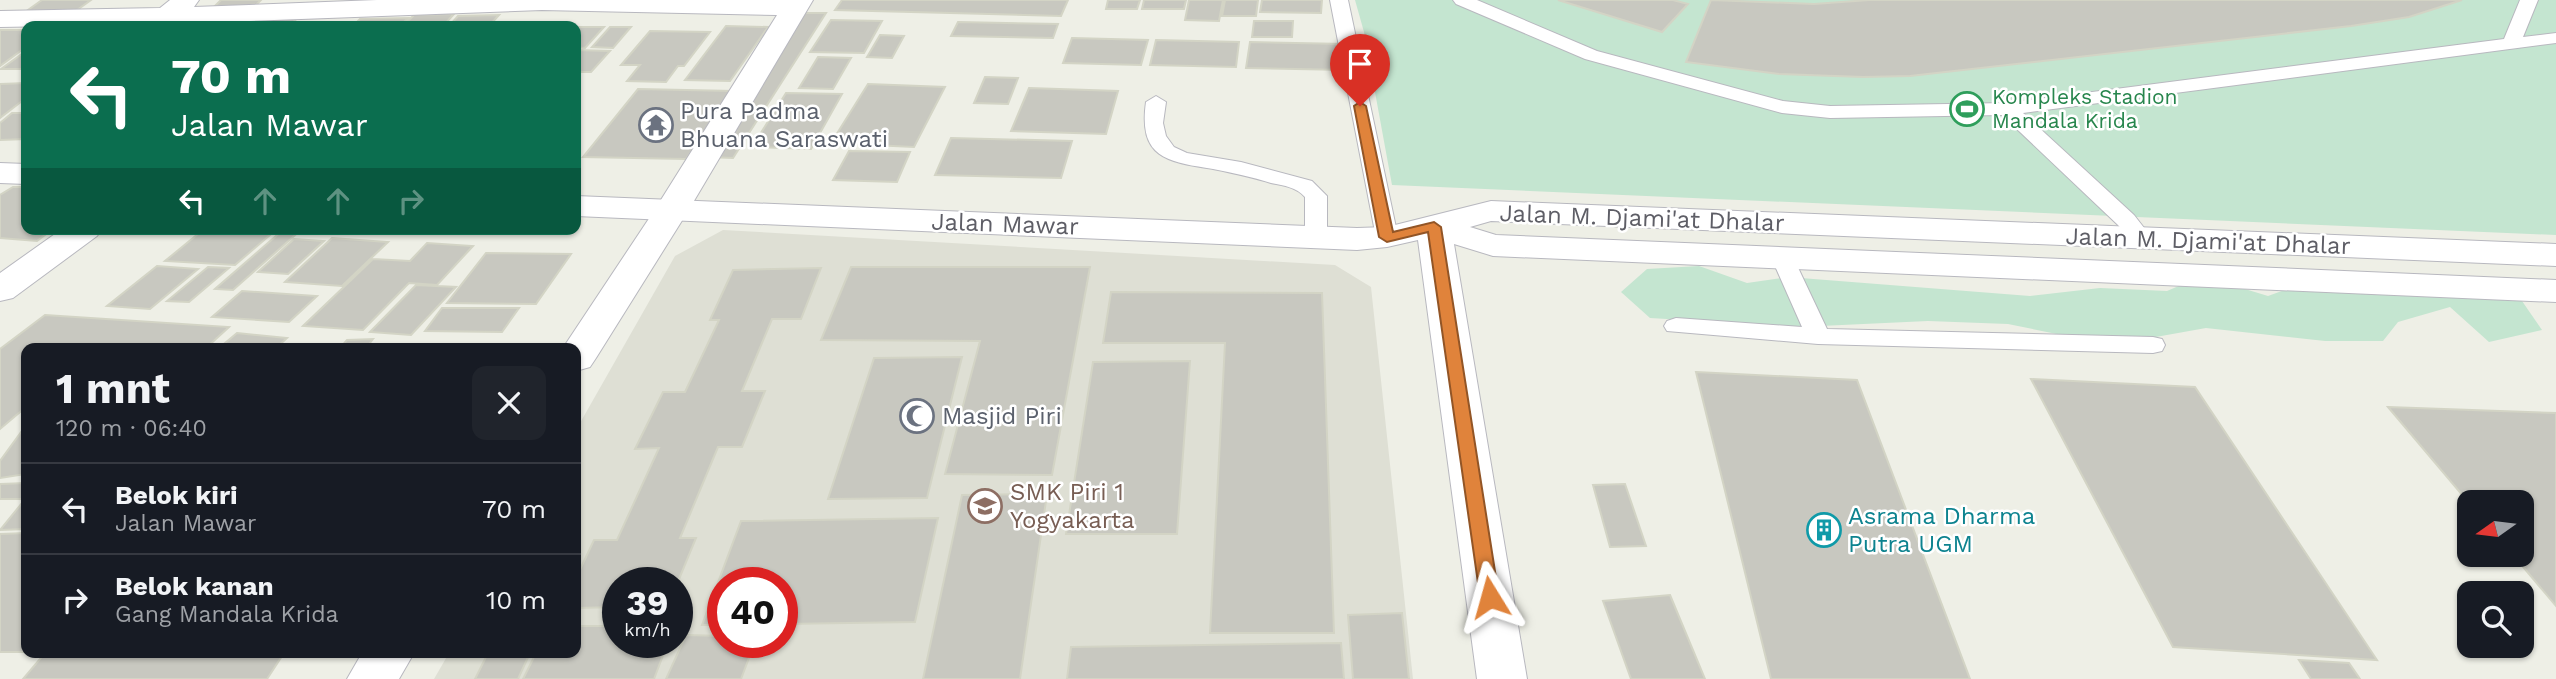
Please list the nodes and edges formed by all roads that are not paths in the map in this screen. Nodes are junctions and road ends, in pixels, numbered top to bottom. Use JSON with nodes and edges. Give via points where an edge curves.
{"nodes":[{"id":1,"x":15,"y":0,"type":"edge"},
{"id":2,"x":1339,"y":0,"type":"edge"},
{"id":3,"x":1462,"y":0,"type":"edge"},
{"id":4,"x":2529,"y":0,"type":"edge"},
{"id":5,"x":542,"y":1,"type":"edge"},
{"id":6,"x":798,"y":4,"type":"edge"},
{"id":7,"x":177,"y":8,"type":"edge"},
{"id":8,"x":0,"y":11,"type":"edge"},
{"id":9,"x":334,"y":12,"type":"edge"},
{"id":10,"x":0,"y":19,"type":"edge"},
{"id":11,"x":2556,"y":38,"type":"edge"},
{"id":12,"x":2511,"y":44,"type":"junction"},
{"id":13,"x":1156,"y":102,"type":"dead end"},
{"id":14,"x":2007,"y":109,"type":"junction"},
{"id":15,"x":0,"y":173,"type":"edge"},
{"id":16,"x":21,"y":174,"type":"edge"},
{"id":17,"x":581,"y":206,"type":"edge"},
{"id":18,"x":671,"y":211,"type":"junction"},
{"id":19,"x":1434,"y":227,"type":"junction"},
{"id":20,"x":1905,"y":228,"type":"junction"},
{"id":21,"x":77,"y":235,"type":"edge"},
{"id":22,"x":1316,"y":237,"type":"junction"},
{"id":23,"x":1387,"y":237,"type":"junction"},
{"id":24,"x":2141,"y":238,"type":"junction"},
{"id":25,"x":2205,"y":241,"type":"junction"},
{"id":26,"x":2485,"y":252,"type":"junction"},
{"id":27,"x":2556,"y":255,"type":"edge"},
{"id":28,"x":1782,"y":257,"type":"junction"},
{"id":29,"x":1921,"y":263,"type":"junction"},
{"id":30,"x":2228,"y":277,"type":"junction"},
{"id":31,"x":2515,"y":289,"type":"junction"},
{"id":32,"x":0,"y":290,"type":"edge"},
{"id":33,"x":2556,"y":291,"type":"edge"},
{"id":34,"x":1676,"y":326,"type":"dead end"},
{"id":35,"x":1818,"y":336,"type":"junction"},
{"id":36,"x":2153,"y":345,"type":"dead end"},
{"id":37,"x":581,"y":350,"type":"edge"},
{"id":38,"x":385,"y":658,"type":"edge"},
{"id":39,"x":372,"y":679,"type":"edge"},
{"id":40,"x":1502,"y":679,"type":"edge"}],
"edges":[{"from":1,"to":8,"type":"street"},
{"from":2,"to":23,"type":"lane"},
{"from":3,"to":14,"type":"lane","via":[[1591,55],[1782,107],[1874,113]]},
{"from":4,"to":12,"type":"lane"},
{"from":5,"to":6,"type":"street"},
{"from":5,"to":9,"type":"street"},
{"from":6,"to":18,"type":"street"},
{"from":7,"to":9,"type":"street"},
{"from":7,"to":10,"type":"street"},
{"from":11,"to":12,"type":"lane"},
{"from":12,"to":14,"type":"lane"},
{"from":13,"to":22,"type":"lane","via":[[1156,137],[1167,151],[1305,185],[1316,196]]},
{"from":14,"to":24,"type":"lane"},
{"from":15,"to":16,"type":"street"},
{"from":17,"to":18,"type":"street","name":"Jalan Mawar"},
{"from":18,"to":22,"type":"street","name":"Jalan Mawar"},
{"from":18,"to":37,"type":"street"},
{"from":19,"to":20,"type":"street","name":"Jalan M. Djami'at Dhalar","via":[[1491,211]]},
{"from":19,"to":23,"type":"street","name":"Jalan Mawar"},
{"from":19,"to":28,"type":"street","name":"Jalan M. Djami'at Dhalar","via":[[1493,245]]},
{"from":19,"to":40,"type":"street"},
{"from":20,"to":24,"type":"street","name":"Jalan M. Djami'at Dhalar"},
{"from":20,"to":29,"type":"street"},
{"from":21,"to":32,"type":"street"},
{"from":22,"to":23,"type":"street","name":"Jalan Mawar"},
{"from":24,"to":25,"type":"street","name":"Jalan M. Djami'at Dhalar"},
{"from":25,"to":26,"type":"street","name":"Jalan M. Djami'at Dhalar"},
{"from":25,"to":30,"type":"street"},
{"from":26,"to":27,"type":"street","name":"Jalan M. Djami'at Dhalar"},
{"from":26,"to":31,"type":"street"},
{"from":28,"to":29,"type":"street","name":"Jalan M. Djami'at Dhalar"},
{"from":28,"to":35,"type":"lane"},
{"from":29,"to":30,"type":"street","name":"Jalan M. Djami'at Dhalar"},
{"from":30,"to":31,"type":"street","name":"Jalan M. Djami'at Dhalar"},
{"from":31,"to":33,"type":"street","name":"Jalan M. Djami'at Dhalar"},
{"from":34,"to":35,"type":"lane"},
{"from":35,"to":36,"type":"lane"},
{"from":38,"to":39,"type":"street"}]}
